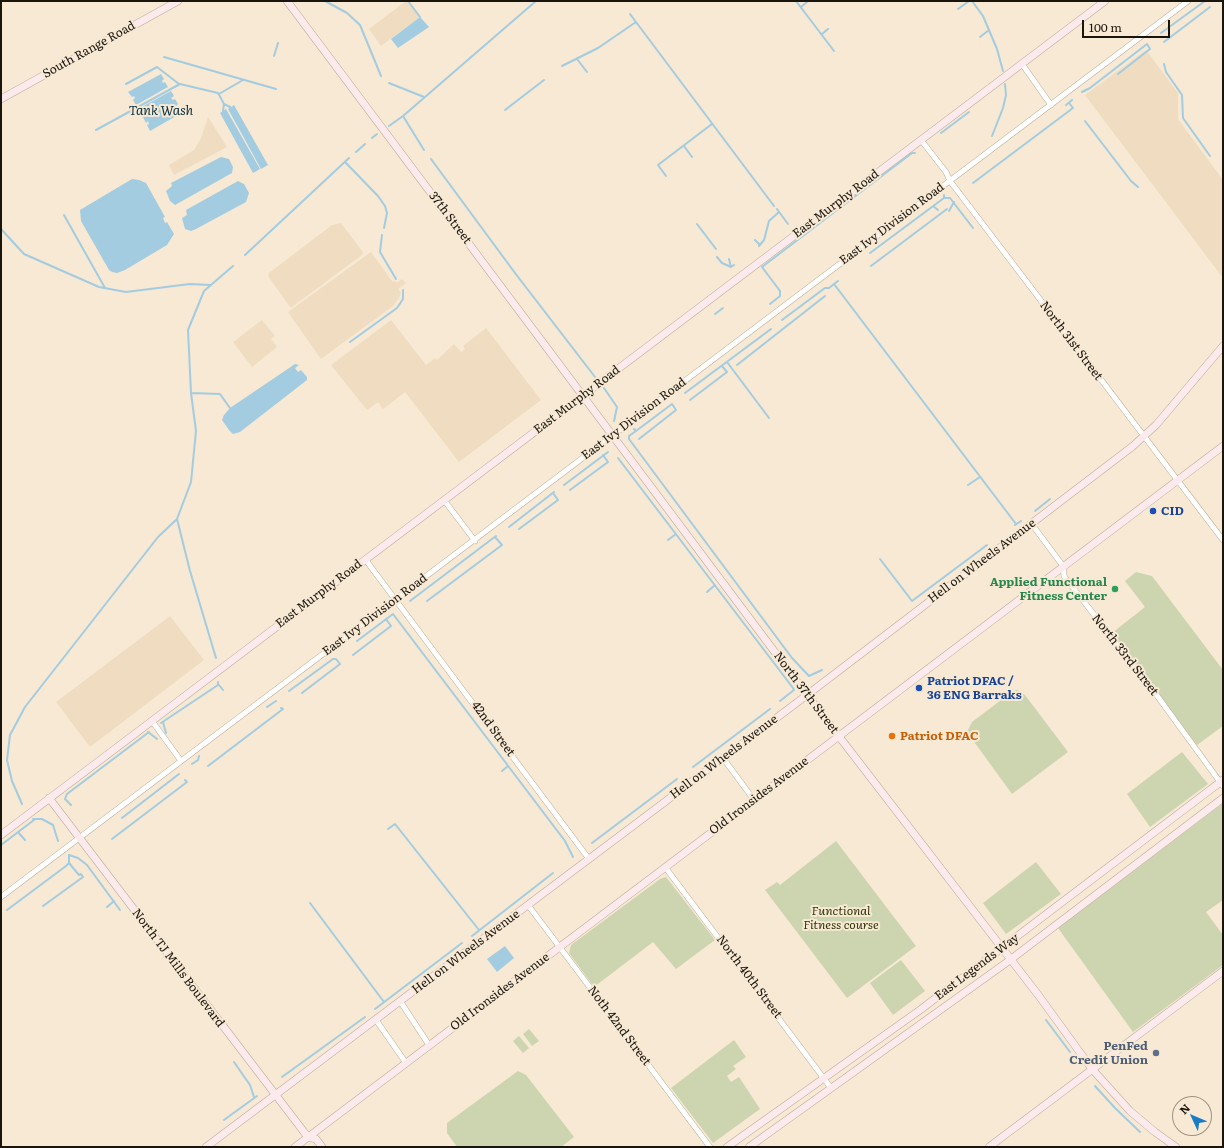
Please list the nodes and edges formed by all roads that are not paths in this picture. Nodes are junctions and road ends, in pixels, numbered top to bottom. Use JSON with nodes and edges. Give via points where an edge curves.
{"nodes":[{"id":1,"x":178,"y":1,"type":"edge"},
{"id":2,"x":287,"y":1,"type":"edge"},
{"id":3,"x":1105,"y":1,"type":"edge"},
{"id":4,"x":1188,"y":1,"type":"edge"},
{"id":5,"x":1022,"y":64,"type":"junction"},
{"id":6,"x":1,"y":99,"type":"edge"},
{"id":7,"x":1051,"y":105,"type":"junction"},
{"id":8,"x":921,"y":140,"type":"junction"},
{"id":9,"x":950,"y":181,"type":"junction"},
{"id":10,"x":1223,"y":346,"type":"edge"},
{"id":11,"x":583,"y":395,"type":"junction"},
{"id":12,"x":613,"y":435,"type":"junction"},
{"id":13,"x":1144,"y":437,"type":"junction"},
{"id":14,"x":1223,"y":446,"type":"edge"},
{"id":15,"x":1177,"y":481,"type":"junction"},
{"id":16,"x":444,"y":500,"type":"junction"},
{"id":17,"x":1031,"y":523,"type":"junction"},
{"id":18,"x":1223,"y":540,"type":"edge"},
{"id":19,"x":474,"y":541,"type":"junction"},
{"id":20,"x":366,"y":559,"type":"junction"},
{"id":21,"x":1063,"y":566,"type":"junction"},
{"id":22,"x":396,"y":600,"type":"junction"},
{"id":23,"x":807,"y":695,"type":"junction"},
{"id":24,"x":152,"y":721,"type":"junction"},
{"id":25,"x":839,"y":736,"type":"junction"},
{"id":26,"x":722,"y":758,"type":"junction"},
{"id":27,"x":181,"y":761,"type":"junction"},
{"id":28,"x":1222,"y":783,"type":"edge"},
{"id":29,"x":50,"y":798,"type":"junction"},
{"id":30,"x":1223,"y":798,"type":"edge"},
{"id":31,"x":754,"y":800,"type":"junction"},
{"id":32,"x":1,"y":834,"type":"edge"},
{"id":33,"x":80,"y":838,"type":"junction"},
{"id":34,"x":589,"y":859,"type":"junction"},
{"id":35,"x":665,"y":867,"type":"junction"},
{"id":36,"x":1,"y":898,"type":"edge"},
{"id":37,"x":528,"y":905,"type":"junction"},
{"id":38,"x":560,"y":947,"type":"junction"},
{"id":39,"x":1002,"y":949,"type":"junction"},
{"id":40,"x":1010,"y":960,"type":"junction"},
{"id":41,"x":1223,"y":971,"type":"edge"},
{"id":42,"x":400,"y":1001,"type":"junction"},
{"id":43,"x":376,"y":1020,"type":"junction"},
{"id":44,"x":429,"y":1045,"type":"junction"},
{"id":45,"x":406,"y":1063,"type":"junction"},
{"id":46,"x":1092,"y":1070,"type":"junction"},
{"id":47,"x":824,"y":1077,"type":"junction"},
{"id":48,"x":832,"y":1088,"type":"junction"},
{"id":49,"x":275,"y":1095,"type":"junction"},
{"id":50,"x":308,"y":1137,"type":"junction"},
{"id":51,"x":737,"y":1140,"type":"junction"},
{"id":52,"x":206,"y":1147,"type":"edge"},
{"id":53,"x":295,"y":1147,"type":"edge"},
{"id":54,"x":306,"y":1147,"type":"edge"},
{"id":55,"x":322,"y":1147,"type":"edge"},
{"id":56,"x":710,"y":1147,"type":"edge"},
{"id":57,"x":727,"y":1147,"type":"edge"},
{"id":58,"x":732,"y":1147,"type":"edge"},
{"id":59,"x":749,"y":1147,"type":"edge"},
{"id":60,"x":989,"y":1147,"type":"edge"},
{"id":61,"x":1176,"y":1147,"type":"edge"}],
"edges":[{"from":1,"to":6,"type":"street","name":"South Range Road"},
{"from":2,"to":11,"type":"street","name":"37th Street"},
{"from":3,"to":5,"type":"street","name":"East Murphy Road"},
{"from":4,"to":7,"type":"street","name":"East Ivy Division Road"},
{"from":5,"to":7,"type":"street"},
{"from":5,"to":8,"type":"street","name":"East Murphy Road"},
{"from":7,"to":9,"type":"street","name":"East Ivy Division Road"},
{"from":8,"to":9,"type":"street","name":"North 31st Street"},
{"from":8,"to":11,"type":"street","name":"East Murphy Road"},
{"from":9,"to":12,"type":"street","name":"East Ivy Division Road"},
{"from":9,"to":13,"type":"street","name":"North 31st Street"},
{"from":10,"to":13,"type":"street","name":"Hell on Wheels Avenue"},
{"from":11,"to":12,"type":"street","name":"37th Street"},
{"from":11,"to":16,"type":"street","name":"East Murphy Road"},
{"from":12,"to":19,"type":"street","name":"East Ivy Division Road"},
{"from":12,"to":23,"type":"street","name":"North 37th Street"},
{"from":13,"to":15,"type":"street","name":"North 31st Street"},
{"from":13,"to":17,"type":"street","name":"Hell on Wheels Avenue"},
{"from":14,"to":15,"type":"street","name":"Old Ironsides Avenue"},
{"from":15,"to":18,"type":"street","name":"North 31st Street"},
{"from":15,"to":21,"type":"street","name":"Old Ironsides Avenue"},
{"from":16,"to":19,"type":"street"},
{"from":16,"to":20,"type":"street","name":"East Murphy Road"},
{"from":17,"to":21,"type":"street","name":"North 33rd Street"},
{"from":17,"to":23,"type":"street","name":"Hell on Wheels Avenue"},
{"from":19,"to":22,"type":"street","name":"East Ivy Division Road"},
{"from":20,"to":22,"type":"street","name":"42nd Street"},
{"from":20,"to":24,"type":"street","name":"East Murphy Road"},
{"from":21,"to":25,"type":"street","name":"Old Ironsides Avenue"},
{"from":21,"to":28,"type":"street","name":"North 33rd Street","via":[[1064,576]]},
{"from":22,"to":27,"type":"street","name":"East Ivy Division Road"},
{"from":22,"to":34,"type":"street","name":"42nd Street"},
{"from":23,"to":25,"type":"street","name":"North 37th Street"},
{"from":23,"to":26,"type":"street","name":"Hell on Wheels Avenue"},
{"from":24,"to":27,"type":"street"},
{"from":24,"to":29,"type":"street","name":"East Murphy Road"},
{"from":25,"to":31,"type":"street","name":"Old Ironsides Avenue"},
{"from":25,"to":39,"type":"street","name":"North 37th Street"},
{"from":26,"to":31,"type":"street"},
{"from":26,"to":34,"type":"street","name":"Hell on Wheels Avenue"},
{"from":27,"to":33,"type":"street","name":"East Ivy Division Road"},
{"from":28,"to":39,"type":"street","name":"East Legends Way"},
{"from":29,"to":32,"type":"street","name":"East Murphy Road"},
{"from":29,"to":33,"type":"street","name":"North TJ Mills Boulevard"},
{"from":30,"to":40,"type":"street","name":"East Legends Way"},
{"from":31,"to":35,"type":"street","name":"Old Ironsides Avenue"},
{"from":33,"to":36,"type":"street","name":"East Ivy Division Road"},
{"from":33,"to":49,"type":"street","name":"North TJ Mills Boulevard"},
{"from":34,"to":37,"type":"street","name":"Hell on Wheels Avenue"},
{"from":35,"to":38,"type":"street","name":"Old Ironsides Avenue"},
{"from":35,"to":47,"type":"street","name":"North 40th Street"},
{"from":37,"to":38,"type":"street","name":"Noth 42nd Street"},
{"from":37,"to":42,"type":"street","name":"Hell on Wheels Avenue"},
{"from":38,"to":44,"type":"street","name":"Old Ironsides Avenue"},
{"from":38,"to":56,"type":"street","name":"Noth 42nd Street"},
{"from":39,"to":40,"type":"street","name":"North 37th Street"},
{"from":39,"to":47,"type":"street","name":"East Legends Way"},
{"from":40,"to":46,"type":"street","name":"North 37th Street"},
{"from":40,"to":48,"type":"street","name":"East Legends Way"},
{"from":41,"to":46,"type":"street"},
{"from":42,"to":43,"type":"street","name":"Hell on Wheels Avenue"},
{"from":42,"to":44,"type":"street"},
{"from":43,"to":45,"type":"street"},
{"from":43,"to":49,"type":"street","name":"Hell on Wheels Avenue"},
{"from":44,"to":45,"type":"street","name":"Old Ironsides Avenue"},
{"from":45,"to":50,"type":"street","name":"Old Ironsides Avenue"},
{"from":46,"to":60,"type":"street"},
{"from":46,"to":61,"type":"street","name":"North 37th Street","via":[[1130,1111]]},
{"from":47,"to":48,"type":"street","name":"North 40th Street"},
{"from":47,"to":51,"type":"street","name":"East Legends Way"},
{"from":48,"to":59,"type":"street","name":"East Legends Way"},
{"from":49,"to":50,"type":"street","name":"North TJ Mills Boulevard"},
{"from":49,"to":52,"type":"street","name":"Hell on Wheels Avenue"},
{"from":50,"to":53,"type":"street","name":"Old Ironsides Avenue"},
{"from":50,"to":54,"type":"street"},
{"from":50,"to":55,"type":"street","name":"North TJ Mills Boulevard","via":[[316,1139]]},
{"from":51,"to":57,"type":"street","name":"East Legends Way"},
{"from":51,"to":58,"type":"street"}]}
